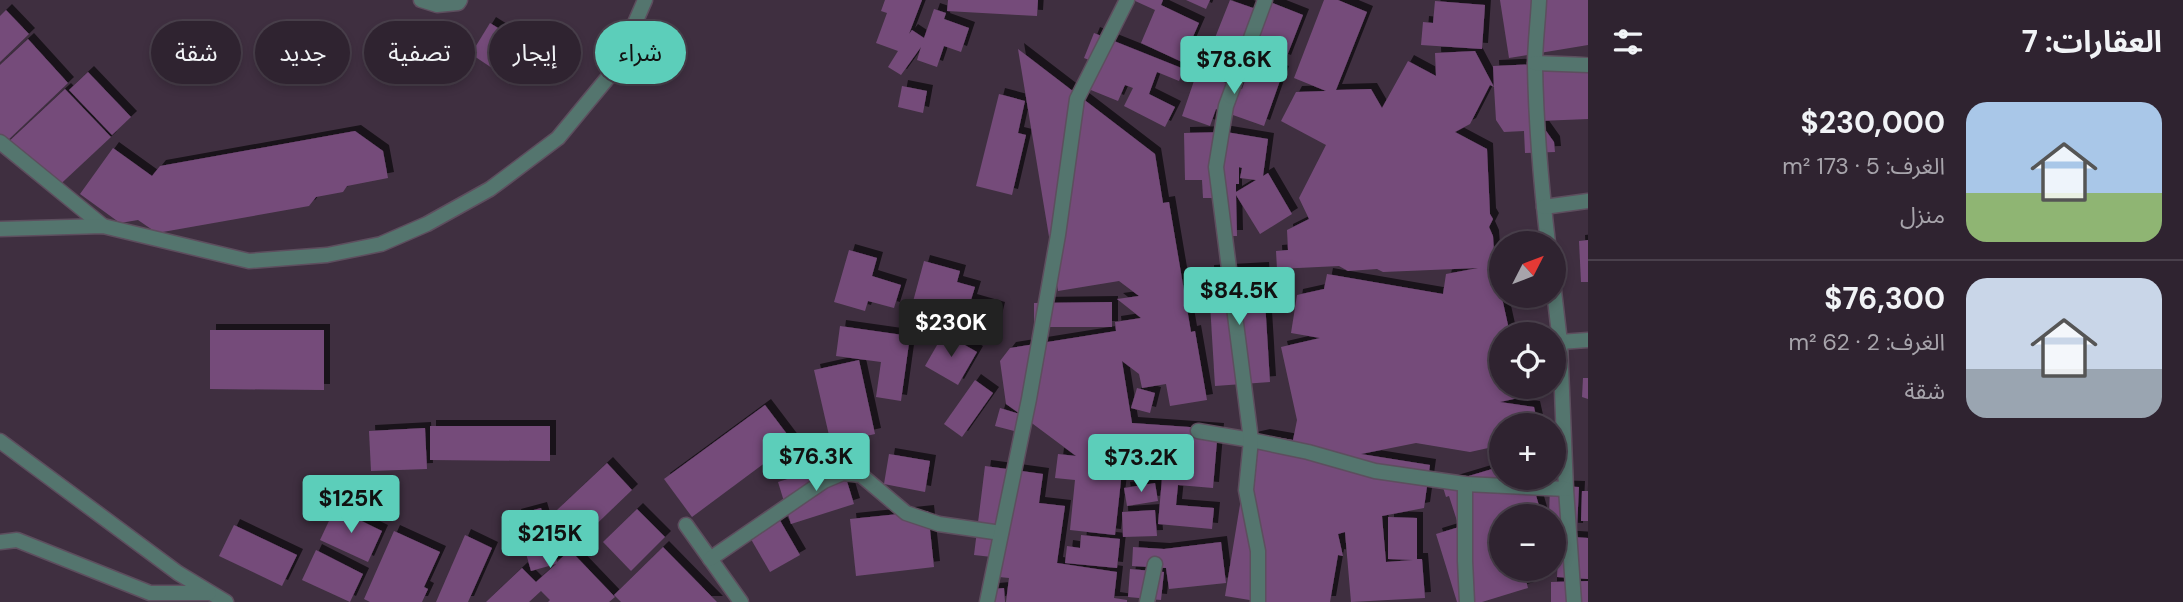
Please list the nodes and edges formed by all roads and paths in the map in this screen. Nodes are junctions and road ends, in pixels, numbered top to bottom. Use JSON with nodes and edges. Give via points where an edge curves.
{"nodes":[{"id":1,"x":421,"y":0,"type":"edge"},
{"id":2,"x":460,"y":0,"type":"edge"},
{"id":3,"x":645,"y":0,"type":"edge"},
{"id":4,"x":1127,"y":0,"type":"edge"},
{"id":5,"x":1265,"y":0,"type":"edge"},
{"id":6,"x":1539,"y":0,"type":"edge"},
{"id":7,"x":1535,"y":63,"type":"junction"},
{"id":8,"x":1588,"y":65,"type":"edge"},
{"id":9,"x":0,"y":142,"type":"edge"},
{"id":10,"x":1588,"y":201,"type":"edge"},
{"id":11,"x":1544,"y":207,"type":"junction"},
{"id":12,"x":103,"y":226,"type":"junction"},
{"id":13,"x":0,"y":229,"type":"edge"},
{"id":14,"x":1547,"y":231,"type":"edge"},
{"id":15,"x":1588,"y":340,"type":"edge"},
{"id":16,"x":1566,"y":342,"type":"edge"},
{"id":17,"x":1198,"y":431,"type":"dead end"},
{"id":18,"x":1251,"y":440,"type":"junction"},
{"id":19,"x":0,"y":442,"type":"edge"},
{"id":20,"x":1465,"y":484,"type":"junction"},
{"id":21,"x":1489,"y":485,"type":"edge"},
{"id":22,"x":1566,"y":489,"type":"edge"},
{"id":23,"x":686,"y":525,"type":"dead end"},
{"id":24,"x":1001,"y":533,"type":"junction"},
{"id":25,"x":0,"y":542,"type":"edge"},
{"id":26,"x":710,"y":559,"type":"junction"},
{"id":27,"x":1155,"y":564,"type":"dead end"},
{"id":28,"x":211,"y":593,"type":"junction"},
{"id":29,"x":226,"y":602,"type":"edge"},
{"id":30,"x":741,"y":602,"type":"edge"},
{"id":31,"x":987,"y":602,"type":"edge"},
{"id":32,"x":1147,"y":602,"type":"edge"},
{"id":33,"x":1258,"y":602,"type":"edge"},
{"id":34,"x":1467,"y":602,"type":"edge"},
{"id":35,"x":1573,"y":602,"type":"edge"}],
"edges":[{"from":1,"to":2,"type":"street","via":[[437,5]]},
{"from":3,"to":12,"type":"street","via":[[615,69],[558,138],[490,189],[381,244],[327,256],[249,261]]},
{"from":4,"to":24,"type":"street","via":[[1077,99],[1058,234]]},
{"from":5,"to":18,"type":"street","via":[[1226,106],[1216,167]]},
{"from":6,"to":7,"type":"street"},
{"from":7,"to":8,"type":"street"},
{"from":7,"to":11,"type":"street"},
{"from":9,"to":12,"type":"street"},
{"from":10,"to":11,"type":"street"},
{"from":11,"to":14,"type":"street"},
{"from":12,"to":13,"type":"street"},
{"from":15,"to":16,"type":"street"},
{"from":17,"to":18,"type":"street"},
{"from":18,"to":20,"type":"street","via":[[1375,471]]},
{"from":18,"to":33,"type":"street","via":[[1247,490],[1258,551]]},
{"from":19,"to":28,"type":"street"},
{"from":20,"to":21,"type":"street"},
{"from":20,"to":34,"type":"street"},
{"from":22,"to":35,"type":"street"},
{"from":23,"to":26,"type":"street"},
{"from":24,"to":26,"type":"street","via":[[939,524],[906,513],[861,475],[844,473],[824,481]]},
{"from":24,"to":31,"type":"street"},
{"from":25,"to":28,"type":"street","via":[[17,540],[150,593]]},
{"from":26,"to":30,"type":"street"},
{"from":27,"to":32,"type":"street"},
{"from":28,"to":29,"type":"street"}]}
